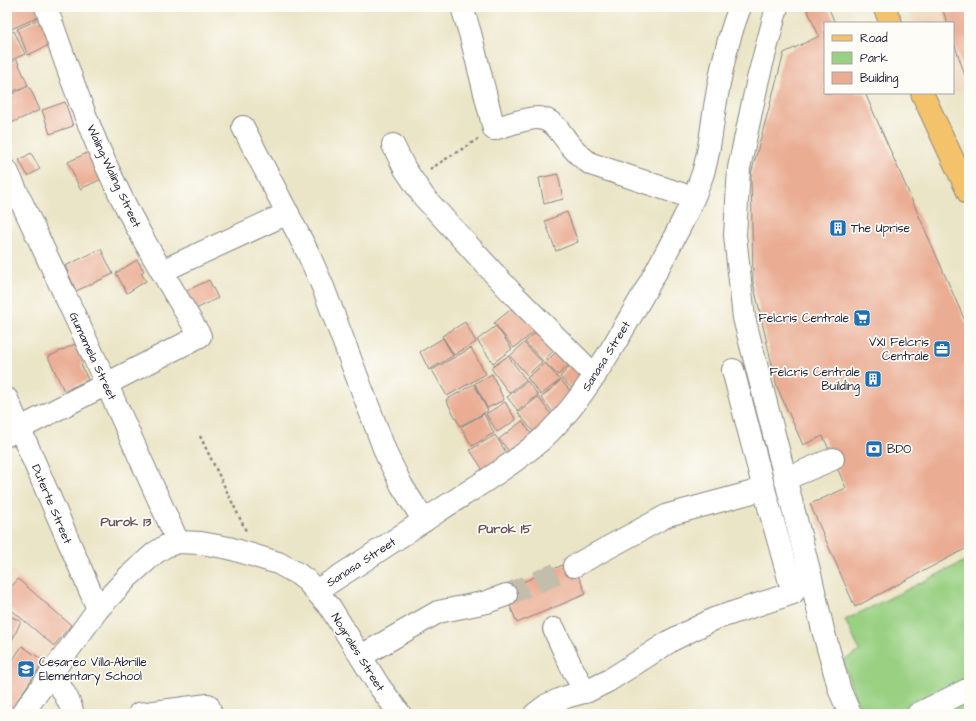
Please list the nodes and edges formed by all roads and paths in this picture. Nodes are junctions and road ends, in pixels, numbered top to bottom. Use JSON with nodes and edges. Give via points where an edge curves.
{"nodes":[{"id":1,"x":46,"y":7,"type":"edge"},
{"id":2,"x":462,"y":7,"type":"edge"},
{"id":3,"x":740,"y":7,"type":"edge"},
{"id":4,"x":777,"y":7,"type":"edge"},
{"id":5,"x":794,"y":7,"type":"edge"},
{"id":6,"x":884,"y":7,"type":"edge"},
{"id":7,"x":891,"y":22,"type":"edge"},
{"id":8,"x":768,"y":38,"type":"junction"},
{"id":9,"x":922,"y":94,"type":"edge"},
{"id":10,"x":243,"y":127,"type":"dead end"},
{"id":11,"x":494,"y":129,"type":"junction"},
{"id":12,"x":393,"y":145,"type":"dead end"},
{"id":13,"x":7,"y":170,"type":"edge"},
{"id":14,"x":412,"y":180,"type":"junction"},
{"id":15,"x":969,"y":194,"type":"edge"},
{"id":16,"x":694,"y":198,"type":"junction"},
{"id":17,"x":288,"y":213,"type":"junction"},
{"id":18,"x":162,"y":272,"type":"junction"},
{"id":19,"x":733,"y":370,"type":"dead end"},
{"id":20,"x":595,"y":376,"type":"junction"},
{"id":21,"x":107,"y":385,"type":"junction"},
{"id":22,"x":7,"y":399,"type":"edge"},
{"id":23,"x":13,"y":431,"type":"edge"},
{"id":24,"x":200,"y":436,"type":"dead end"},
{"id":25,"x":833,"y":459,"type":"dead end"},
{"id":26,"x":785,"y":479,"type":"junction"},
{"id":27,"x":764,"y":489,"type":"junction"},
{"id":28,"x":424,"y":521,"type":"junction"},
{"id":29,"x":178,"y":542,"type":"junction"},
{"id":30,"x":259,"y":556,"type":"junction"},
{"id":31,"x":574,"y":566,"type":"tunnel mouth"},
{"id":32,"x":316,"y":591,"type":"junction"},
{"id":33,"x":506,"y":595,"type":"tunnel mouth"},
{"id":34,"x":98,"y":609,"type":"junction"},
{"id":35,"x":554,"y":629,"type":"dead end"},
{"id":36,"x":361,"y":656,"type":"junction"},
{"id":37,"x":51,"y":674,"type":"junction"},
{"id":38,"x":969,"y":689,"type":"edge"},
{"id":39,"x":585,"y":692,"type":"junction"},
{"id":40,"x":22,"y":714,"type":"edge"},
{"id":41,"x":73,"y":714,"type":"edge"},
{"id":42,"x":139,"y":714,"type":"edge"},
{"id":43,"x":210,"y":714,"type":"edge"},
{"id":44,"x":400,"y":714,"type":"edge"},
{"id":45,"x":535,"y":714,"type":"edge"},
{"id":46,"x":850,"y":714,"type":"edge"},
{"id":47,"x":918,"y":714,"type":"edge"}],
"edges":[{"from":1,"to":18,"type":"street","name":"Waling-Waling Street","via":[[99,150],[130,215]]},
{"from":2,"to":11,"type":"street"},
{"from":3,"to":16,"type":"street","name":"Sanasa Street","via":[[724,55],[708,154]]},
{"from":4,"to":8,"type":"street"},
{"from":5,"to":8,"type":"street"},
{"from":6,"to":7,"type":"main road"},
{"from":8,"to":26,"type":"street","via":[[739,168],[735,235],[744,318]]},
{"from":9,"to":15,"type":"main road"},
{"from":10,"to":17,"type":"street"},
{"from":11,"to":14,"type":"path"},
{"from":11,"to":16,"type":"street","via":[[538,118],[548,121],[591,164]]},
{"from":12,"to":14,"type":"street"},
{"from":13,"to":21,"type":"street","name":"Gumamela Street"},
{"from":14,"to":20,"type":"street","via":[[424,197],[511,292]]},
{"from":16,"to":20,"type":"street","name":"Sanasa Street","via":[[646,291]]},
{"from":17,"to":18,"type":"street"},
{"from":17,"to":28,"type":"street","via":[[323,287],[387,456]]},
{"from":18,"to":21,"type":"street","name":"Waling-Waling Street","via":[[200,336]]},
{"from":19,"to":27,"type":"street"},
{"from":20,"to":28,"type":"street","name":"Sanasa Street","via":[[578,401],[540,440],[513,462]]},
{"from":21,"to":23,"type":"street"},
{"from":21,"to":29,"type":"street","name":"Gumamela Street"},
{"from":22,"to":23,"type":"street","name":"Duterte Street"},
{"from":23,"to":34,"type":"street","name":"Duterte Street"},
{"from":24,"to":30,"type":"path"},
{"from":25,"to":26,"type":"street"},
{"from":26,"to":46,"type":"street","via":[[825,638],[840,691]]},
{"from":27,"to":31,"type":"street","via":[[668,515]]},
{"from":27,"to":39,"type":"street","via":[[792,592],[714,619],[672,640],[608,681]]},
{"from":28,"to":32,"type":"street","name":"Sanasa Street"},
{"from":29,"to":30,"type":"street","name":"Nograles Street","via":[[201,543]]},
{"from":29,"to":34,"type":"street","via":[[155,553]]},
{"from":30,"to":32,"type":"street","name":"Nograles Street","via":[[298,574]]},
{"from":32,"to":36,"type":"street","name":"Nograles Street","via":[[330,607]]},
{"from":33,"to":36,"type":"street","via":[[487,602],[438,612]]},
{"from":34,"to":37,"type":"street"},
{"from":35,"to":39,"type":"street"},
{"from":36,"to":44,"type":"street","name":"Nograles Street"},
{"from":37,"to":40,"type":"street"},
{"from":37,"to":41,"type":"street","via":[[62,688]]},
{"from":38,"to":47,"type":"street"},
{"from":39,"to":45,"type":"street","via":[[547,705]]},
{"from":42,"to":43,"type":"street","via":[[208,704]]}]}
